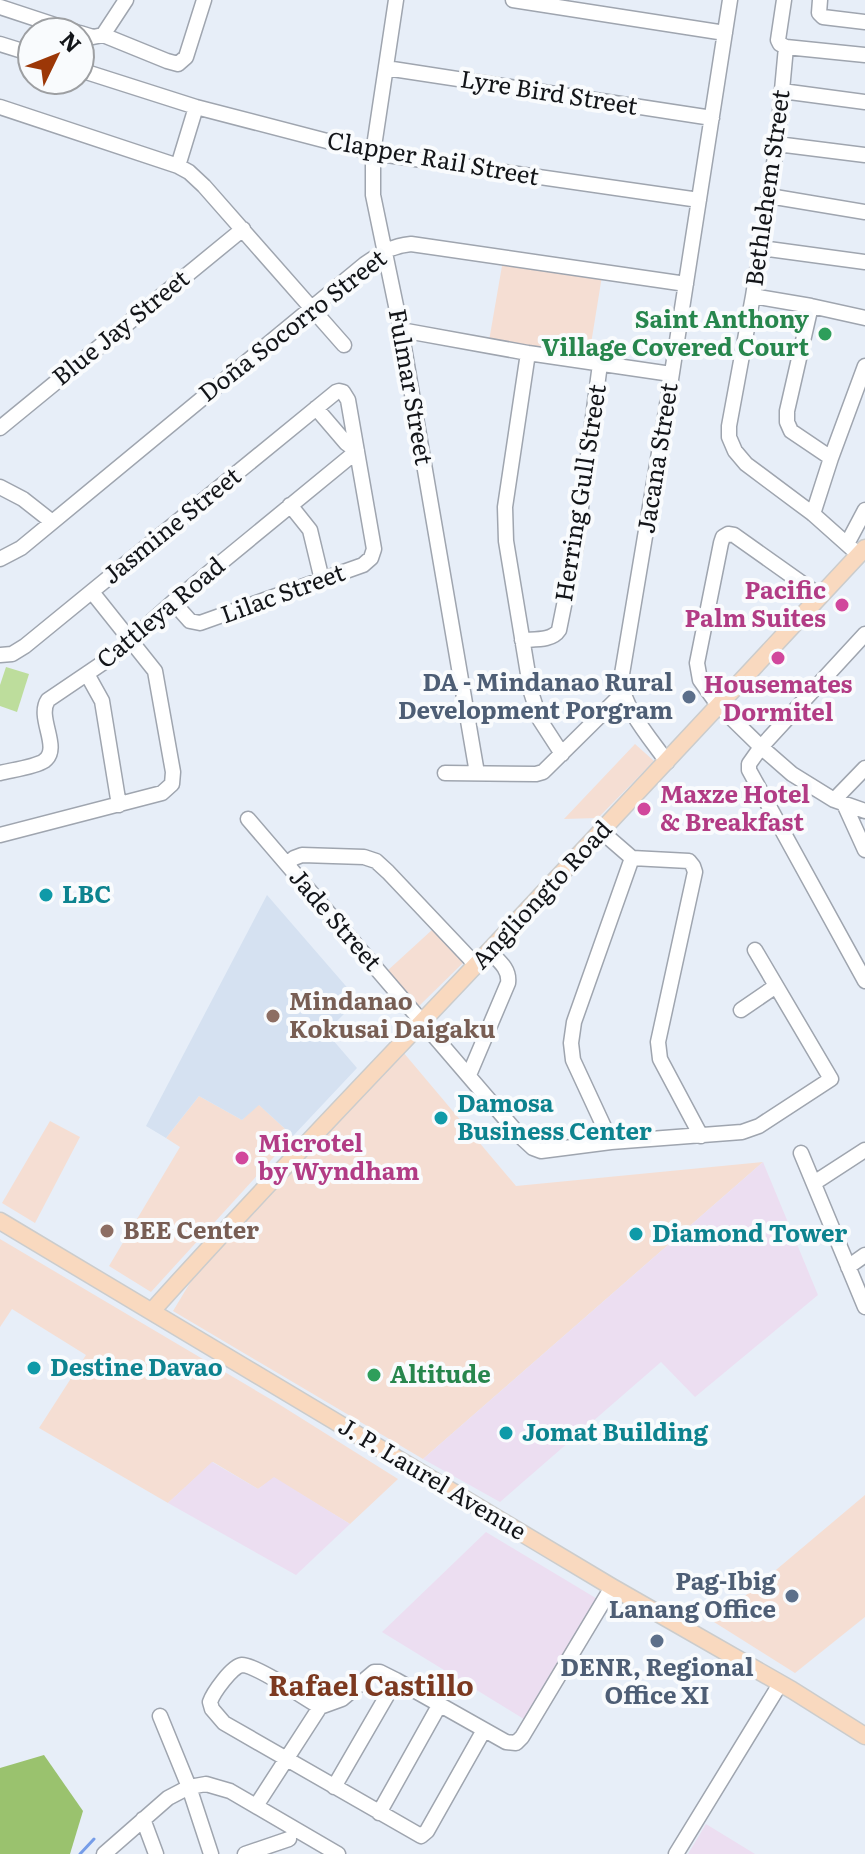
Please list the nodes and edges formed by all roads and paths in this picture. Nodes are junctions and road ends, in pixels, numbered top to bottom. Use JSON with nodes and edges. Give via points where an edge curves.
{"nodes":[{"id":1,"x":204,"y":0,"type":"edge"},
{"id":2,"x":396,"y":0,"type":"edge"},
{"id":3,"x":513,"y":0,"type":"edge"},
{"id":4,"x":730,"y":0,"type":"edge"},
{"id":5,"x":784,"y":0,"type":"edge"},
{"id":6,"x":820,"y":0,"type":"edge"},
{"id":7,"x":118,"y":3,"type":"edge"},
{"id":8,"x":0,"y":7,"type":"edge"},
{"id":9,"x":29,"y":16,"type":"edge"},
{"id":10,"x":865,"y":22,"type":"edge"},
{"id":11,"x":96,"y":26,"type":"edge"},
{"id":12,"x":725,"y":33,"type":"junction"},
{"id":13,"x":96,"y":37,"type":"edge"},
{"id":14,"x":786,"y":47,"type":"junction"},
{"id":15,"x":865,"y":55,"type":"edge"},
{"id":16,"x":386,"y":68,"type":"junction"},
{"id":17,"x":96,"y":75,"type":"edge"},
{"id":18,"x":782,"y":91,"type":"junction"},
{"id":19,"x":865,"y":102,"type":"edge"},
{"id":20,"x":0,"y":107,"type":"edge"},
{"id":21,"x":196,"y":107,"type":"junction"},
{"id":22,"x":712,"y":118,"type":"junction"},
{"id":23,"x":777,"y":144,"type":"junction"},
{"id":24,"x":373,"y":153,"type":"junction"},
{"id":25,"x":865,"y":155,"type":"edge"},
{"id":26,"x":178,"y":166,"type":"junction"},
{"id":27,"x":769,"y":196,"type":"junction"},
{"id":28,"x":699,"y":200,"type":"junction"},
{"id":29,"x":865,"y":212,"type":"edge"},
{"id":30,"x":243,"y":229,"type":"junction"},
{"id":31,"x":761,"y":248,"type":"junction"},
{"id":32,"x":384,"y":251,"type":"junction"},
{"id":33,"x":865,"y":262,"type":"edge"},
{"id":34,"x":686,"y":284,"type":"junction"},
{"id":35,"x":753,"y":296,"type":"junction"},
{"id":36,"x":811,"y":306,"type":"junction"},
{"id":37,"x":312,"y":308,"type":"junction"},
{"id":38,"x":865,"y":318,"type":"edge"},
{"id":39,"x":401,"y":330,"type":"junction"},
{"id":40,"x":344,"y":345,"type":"dead end"},
{"id":41,"x":528,"y":353,"type":"junction"},
{"id":42,"x":600,"y":364,"type":"junction"},
{"id":43,"x":865,"y":366,"type":"edge"},
{"id":44,"x":671,"y":374,"type":"junction"},
{"id":45,"x":341,"y":391,"type":"joint"},
{"id":46,"x":316,"y":408,"type":"junction"},
{"id":47,"x":0,"y":428,"type":"edge"},
{"id":48,"x":357,"y":451,"type":"junction"},
{"id":49,"x":831,"y":458,"type":"junction"},
{"id":50,"x":0,"y":487,"type":"edge"},
{"id":51,"x":290,"y":505,"type":"junction"},
{"id":52,"x":865,"y":510,"type":"edge"},
{"id":53,"x":813,"y":514,"type":"junction"},
{"id":54,"x":51,"y":521,"type":"junction"},
{"id":55,"x":857,"y":549,"type":"edge"},
{"id":56,"x":0,"y":559,"type":"edge"},
{"id":57,"x":322,"y":580,"type":"junction"},
{"id":58,"x":92,"y":592,"type":"junction"},
{"id":59,"x":820,"y":596,"type":"junction"},
{"id":60,"x":173,"y":602,"type":"junction"},
{"id":61,"x":865,"y":634,"type":"edge"},
{"id":62,"x":131,"y":640,"type":"junction"},
{"id":63,"x":522,"y":640,"type":"junction"},
{"id":64,"x":0,"y":655,"type":"edge"},
{"id":65,"x":87,"y":674,"type":"junction"},
{"id":66,"x":623,"y":693,"type":"junction"},
{"id":67,"x":718,"y":705,"type":"junction"},
{"id":68,"x":761,"y":747,"type":"junction"},
{"id":69,"x":562,"y":754,"type":"junction"},
{"id":70,"x":667,"y":762,"type":"junction"},
{"id":71,"x":865,"y":768,"type":"edge"},
{"id":72,"x":0,"y":773,"type":"edge"},
{"id":73,"x":445,"y":773,"type":"dead end"},
{"id":74,"x":477,"y":773,"type":"junction"},
{"id":75,"x":840,"y":803,"type":"junction"},
{"id":76,"x":119,"y":805,"type":"junction"},
{"id":77,"x":865,"y":811,"type":"edge"},
{"id":78,"x":248,"y":819,"type":"dead end"},
{"id":79,"x":602,"y":832,"type":"junction"},
{"id":80,"x":0,"y":835,"type":"edge"},
{"id":81,"x":865,"y":850,"type":"edge"},
{"id":82,"x":632,"y":858,"type":"junction"},
{"id":83,"x":287,"y":864,"type":"junction"},
{"id":84,"x":755,"y":950,"type":"dead end"},
{"id":85,"x":489,"y":951,"type":"junction"},
{"id":86,"x":476,"y":965,"type":"junction"},
{"id":87,"x":865,"y":979,"type":"edge"},
{"id":88,"x":776,"y":986,"type":"junction"},
{"id":89,"x":741,"y":1010,"type":"dead end"},
{"id":90,"x":422,"y":1022,"type":"junction"},
{"id":91,"x":469,"y":1075,"type":"junction"},
{"id":92,"x":701,"y":1136,"type":"junction"},
{"id":93,"x":611,"y":1142,"type":"junction"},
{"id":94,"x":865,"y":1150,"type":"edge"},
{"id":95,"x":801,"y":1153,"type":"dead end"},
{"id":96,"x":814,"y":1183,"type":"junction"},
{"id":97,"x":0,"y":1221,"type":"edge"},
{"id":98,"x":865,"y":1255,"type":"edge"},
{"id":99,"x":848,"y":1267,"type":"junction"},
{"id":100,"x":865,"y":1307,"type":"edge"},
{"id":101,"x":152,"y":1311,"type":"junction"},
{"id":102,"x":612,"y":1587,"type":"junction"},
{"id":103,"x":396,"y":1680,"type":"junction"},
{"id":104,"x":780,"y":1684,"type":"junction"},
{"id":105,"x":440,"y":1704,"type":"junction"},
{"id":106,"x":320,"y":1707,"type":"junction"},
{"id":107,"x":160,"y":1716,"type":"dead end"},
{"id":108,"x":484,"y":1730,"type":"junction"},
{"id":109,"x":865,"y":1736,"type":"edge"},
{"id":110,"x":287,"y":1758,"type":"junction"},
{"id":111,"x":189,"y":1787,"type":"junction"},
{"id":112,"x":334,"y":1787,"type":"junction"},
{"id":113,"x":256,"y":1806,"type":"junction"},
{"id":114,"x":379,"y":1813,"type":"junction"},
{"id":115,"x":143,"y":1819,"type":"junction"},
{"id":116,"x":292,"y":1834,"type":"junction"},
{"id":117,"x":105,"y":1853,"type":"edge"},
{"id":118,"x":156,"y":1854,"type":"edge"},
{"id":119,"x":211,"y":1854,"type":"edge"},
{"id":120,"x":245,"y":1854,"type":"edge"},
{"id":121,"x":294,"y":1854,"type":"edge"},
{"id":122,"x":338,"y":1854,"type":"edge"},
{"id":123,"x":676,"y":1854,"type":"edge"}],
"edges":[{"from":1,"to":13,"type":"street","via":[[186,57],[178,64]]},
{"from":2,"to":16,"type":"street","name":"Fulmar Street"},
{"from":3,"to":12,"type":"street"},
{"from":4,"to":12,"type":"street","name":"Jacana Street"},
{"from":5,"to":14,"type":"street","name":"Bethlehem Street","via":[[778,40]]},
{"from":6,"to":10,"type":"street","via":[[823,17]]},
{"from":7,"to":11,"type":"street"},
{"from":8,"to":9,"type":"street"},
{"from":12,"to":22,"type":"street","name":"Jacana Street"},
{"from":14,"to":15,"type":"street"},
{"from":14,"to":18,"type":"street","name":"Bethlehem Street"},
{"from":16,"to":22,"type":"street","name":"Lyre Bird Street"},
{"from":16,"to":24,"type":"street","name":"Fulmar Street"},
{"from":17,"to":21,"type":"street","name":"Clapper Rail Street"},
{"from":18,"to":19,"type":"street"},
{"from":18,"to":23,"type":"street","name":"Bethlehem Street"},
{"from":20,"to":26,"type":"street"},
{"from":21,"to":24,"type":"street","name":"Clapper Rail Street"},
{"from":21,"to":26,"type":"street"},
{"from":22,"to":28,"type":"street","name":"Jacana Street"},
{"from":23,"to":25,"type":"street"},
{"from":23,"to":27,"type":"street","name":"Bethlehem Street"},
{"from":24,"to":28,"type":"street","name":"Clapper Rail Street"},
{"from":24,"to":32,"type":"street","name":"Fulmar Street","via":[[373,195]]},
{"from":26,"to":30,"type":"street"},
{"from":27,"to":29,"type":"street"},
{"from":27,"to":31,"type":"street","name":"Bethlehem Street"},
{"from":28,"to":34,"type":"street","name":"Jacana Street"},
{"from":30,"to":37,"type":"street"},
{"from":30,"to":47,"type":"street","name":"Blue Jay Street"},
{"from":31,"to":33,"type":"street"},
{"from":31,"to":35,"type":"street","name":"Bethlehem Street"},
{"from":32,"to":34,"type":"street","name":"Doña Socorro Street","via":[[411,244]]},
{"from":32,"to":37,"type":"street","name":"Doña Socorro Street"},
{"from":32,"to":39,"type":"street","name":"Fulmar Street"},
{"from":34,"to":44,"type":"street","name":"Jacana Street"},
{"from":35,"to":36,"type":"street"},
{"from":35,"to":53,"type":"street","name":"Bethlehem Street","via":[[729,437],[746,464]]},
{"from":36,"to":38,"type":"street"},
{"from":36,"to":49,"type":"street","via":[[787,422],[791,431]]},
{"from":37,"to":40,"type":"street"},
{"from":37,"to":54,"type":"street","name":"Doña Socorro Street"},
{"from":39,"to":41,"type":"street"},
{"from":39,"to":74,"type":"street","name":"Fulmar Street"},
{"from":41,"to":42,"type":"street"},
{"from":41,"to":63,"type":"street","via":[[505,507]]},
{"from":42,"to":44,"type":"street"},
{"from":42,"to":63,"type":"street","name":"Herring Gull Street","via":[[576,546],[559,630],[550,637]]},
{"from":43,"to":49,"type":"street"},
{"from":44,"to":66,"type":"street","name":"Jacana Street","via":[[622,668]]},
{"from":45,"to":46,"type":"street","name":"Jasmine Street"},
{"from":45,"to":48,"type":"street","name":"Lilac Street"},
{"from":46,"to":48,"type":"street"},
{"from":46,"to":58,"type":"street","name":"Jasmine Street"},
{"from":48,"to":51,"type":"street","name":"Cattleya Road"},
{"from":48,"to":57,"type":"street","name":"Lilac Street","via":[[374,554],[363,565]]},
{"from":49,"to":53,"type":"street"},
{"from":50,"to":54,"type":"street"},
{"from":51,"to":57,"type":"street","via":[[310,530]]},
{"from":51,"to":60,"type":"street","name":"Cattleya Road"},
{"from":52,"to":55,"type":"street"},
{"from":53,"to":55,"type":"street","name":"Bethlehem Street"},
{"from":54,"to":56,"type":"street","name":"Doña Socorro Street"},
{"from":55,"to":59,"type":"main road","name":"Angliongto Road"},
{"from":57,"to":60,"type":"street","name":"Lilac Street","via":[[196,624]]},
{"from":58,"to":62,"type":"street"},
{"from":58,"to":64,"type":"street","name":"Jasmine Street","via":[[18,651]]},
{"from":59,"to":67,"type":"main road","name":"Angliongto Road"},
{"from":59,"to":67,"type":"street","via":[[734,535],[723,537],[697,663],[700,680]]},
{"from":60,"to":62,"type":"street","name":"Cattleya Road"},
{"from":61,"to":68,"type":"street"},
{"from":62,"to":65,"type":"street","name":"Cattleya Road"},
{"from":62,"to":76,"type":"street","via":[[157,677],[174,779],[162,793]]},
{"from":63,"to":69,"type":"street","via":[[540,720]]},
{"from":65,"to":72,"type":"street","name":"Cattleya Road","via":[[45,703],[51,747],[46,759]]},
{"from":65,"to":76,"type":"street","via":[[102,701]]},
{"from":66,"to":69,"type":"street"},
{"from":66,"to":70,"type":"street"},
{"from":67,"to":68,"type":"street"},
{"from":67,"to":70,"type":"main road","name":"Angliongto Road"},
{"from":68,"to":75,"type":"street","via":[[792,774]]},
{"from":68,"to":87,"type":"street","via":[[749,770]]},
{"from":69,"to":74,"type":"street","via":[[536,774]]},
{"from":70,"to":79,"type":"main road","name":"Angliongto Road"},
{"from":71,"to":75,"type":"street"},
{"from":73,"to":74,"type":"street"},
{"from":75,"to":77,"type":"street"},
{"from":75,"to":81,"type":"street"},
{"from":76,"to":80,"type":"street"},
{"from":78,"to":83,"type":"street","name":"Jade Street"},
{"from":79,"to":82,"type":"street"},
{"from":79,"to":85,"type":"main road","name":"Angliongto Road"},
{"from":82,"to":92,"type":"street","via":[[689,861],[695,872],[658,1042],[660,1059]]},
{"from":82,"to":93,"type":"street","via":[[571,1043],[573,1060]]},
{"from":83,"to":86,"type":"street","via":[[302,855],[376,861]]},
{"from":83,"to":90,"type":"street","name":"Jade Street"},
{"from":84,"to":88,"type":"street"},
{"from":85,"to":86,"type":"main road","name":"Angliongto Road"},
{"from":85,"to":91,"type":"street","via":[[506,969],[508,983]]},
{"from":86,"to":90,"type":"main road","name":"Angliongto Road"},
{"from":88,"to":89,"type":"street"},
{"from":88,"to":92,"type":"street","via":[[831,1079],[759,1126]]},
{"from":90,"to":91,"type":"street","name":"Jade Street"},
{"from":90,"to":101,"type":"main road","name":"Angliongto Road"},
{"from":91,"to":93,"type":"street","name":"Jade Street","via":[[533,1148]]},
{"from":92,"to":93,"type":"street"},
{"from":94,"to":96,"type":"street"},
{"from":95,"to":96,"type":"street"},
{"from":96,"to":99,"type":"street"},
{"from":97,"to":101,"type":"main road","name":"J. P. Laurel Avenue"},
{"from":98,"to":99,"type":"street"},
{"from":99,"to":100,"type":"street"},
{"from":101,"to":102,"type":"main road","name":"J. P. Laurel Avenue"},
{"from":102,"to":104,"type":"main road","name":"J. P. Laurel Avenue"},
{"from":102,"to":108,"type":"street","via":[[522,1737],[506,1742]]},
{"from":103,"to":105,"type":"street"},
{"from":103,"to":106,"type":"street","via":[[374,1672],[342,1699]]},
{"from":103,"to":112,"type":"street"},
{"from":104,"to":109,"type":"main road","name":"J. P. Laurel Avenue"},
{"from":104,"to":123,"type":"street"},
{"from":105,"to":108,"type":"street"},
{"from":105,"to":114,"type":"street"},
{"from":106,"to":110,"type":"street"},
{"from":106,"to":110,"type":"street","via":[[241,1665],[212,1696],[212,1709],[224,1723]]},
{"from":107,"to":111,"type":"street"},
{"from":108,"to":114,"type":"street","via":[[421,1836]]},
{"from":110,"to":112,"type":"street"},
{"from":110,"to":113,"type":"street"},
{"from":111,"to":113,"type":"street","via":[[218,1786]]},
{"from":111,"to":115,"type":"street"},
{"from":111,"to":119,"type":"street"},
{"from":112,"to":114,"type":"street"},
{"from":113,"to":116,"type":"street"},
{"from":115,"to":117,"type":"street"},
{"from":115,"to":118,"type":"street"},
{"from":116,"to":120,"type":"street"},
{"from":116,"to":121,"type":"street"},
{"from":116,"to":122,"type":"street"}]}
